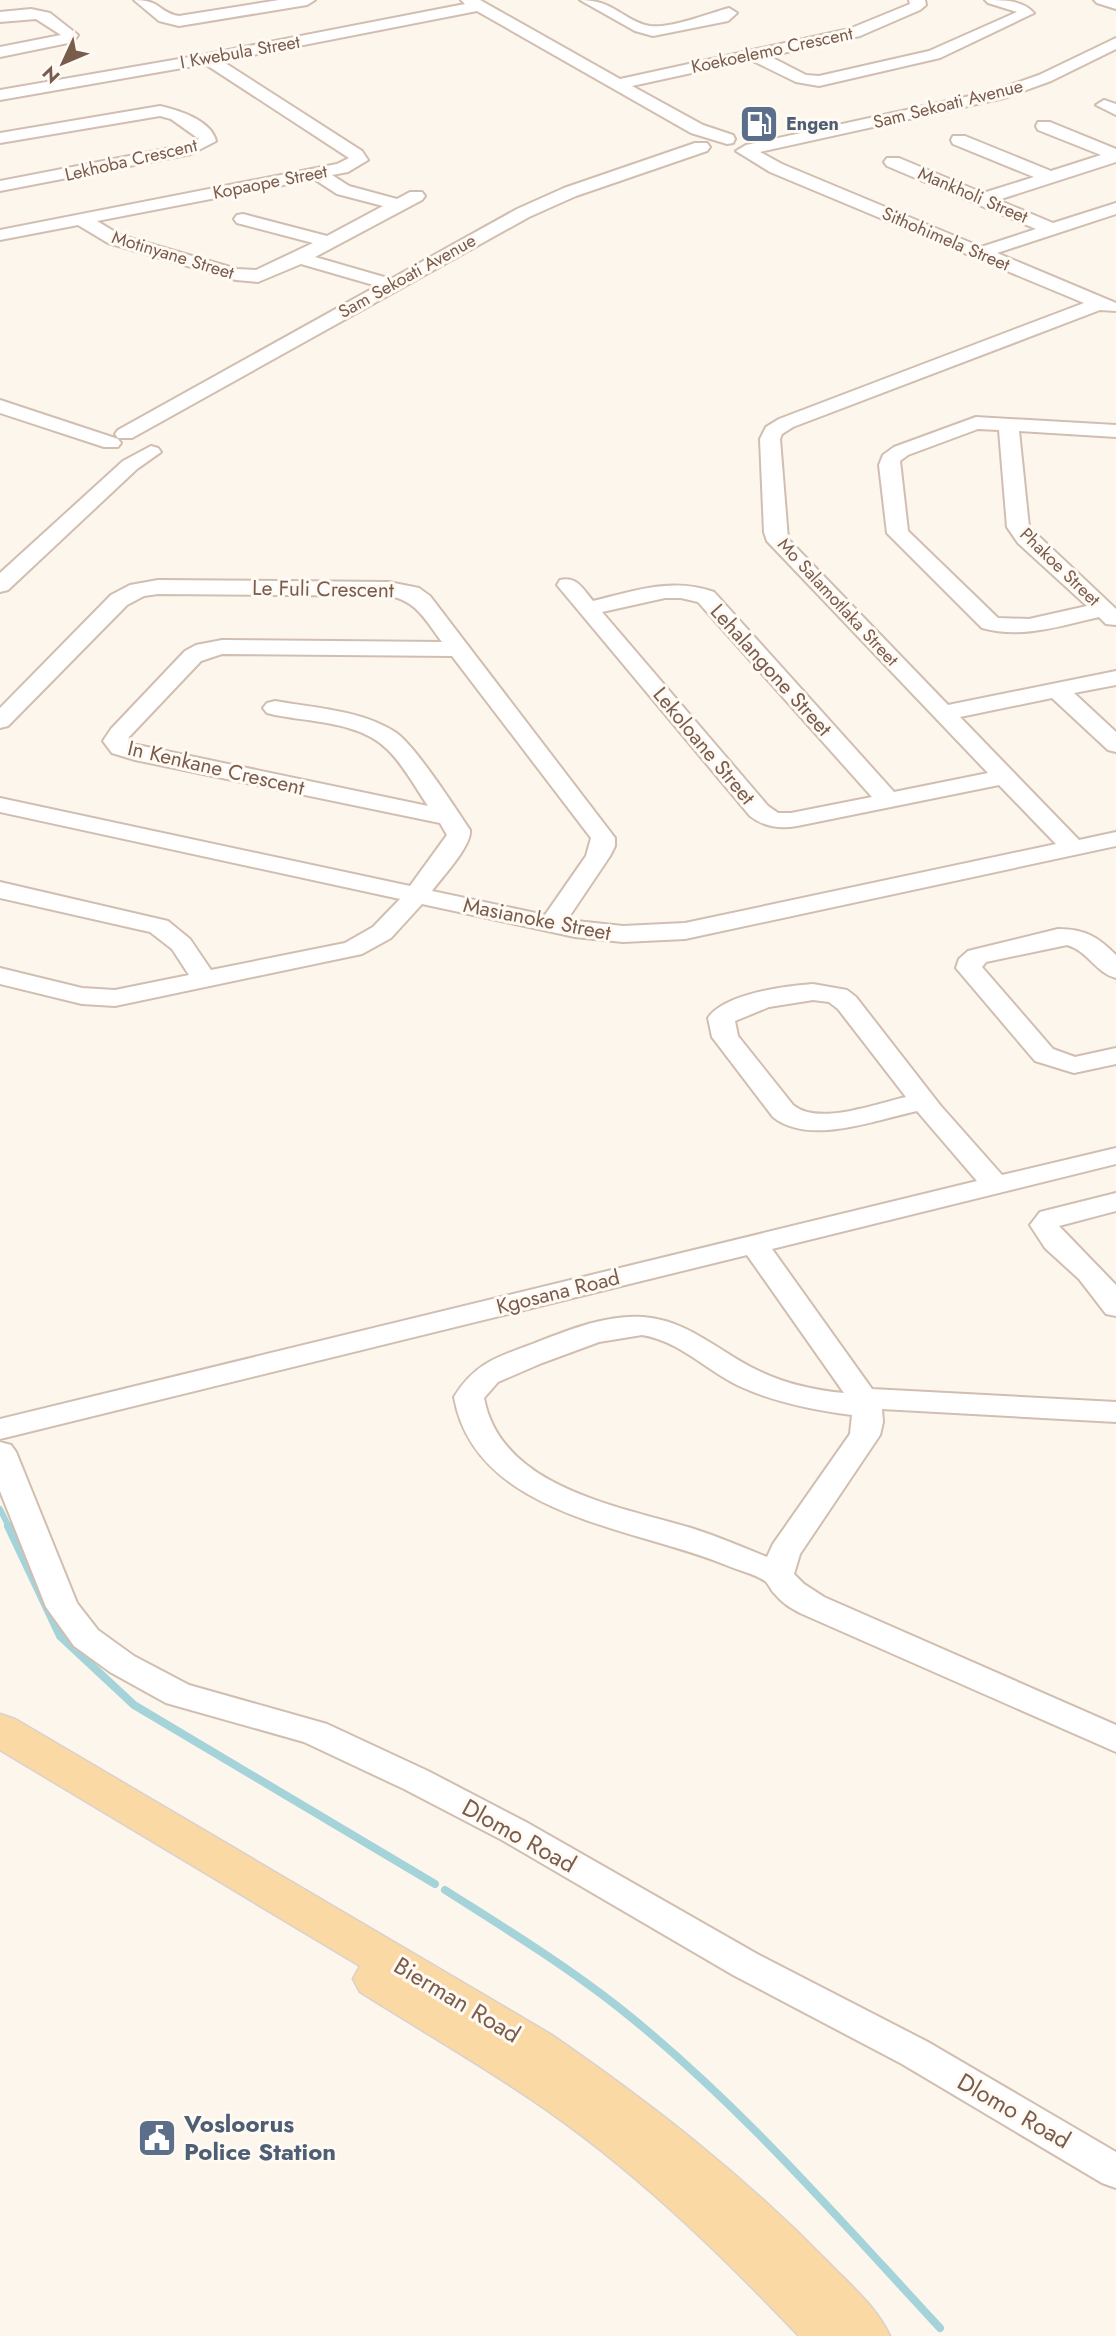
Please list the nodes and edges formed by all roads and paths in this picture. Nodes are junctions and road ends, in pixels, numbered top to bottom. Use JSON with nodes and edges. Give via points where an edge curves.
{"nodes":[{"id":1,"x":142,"y":0,"type":"edge"},
{"id":2,"x":307,"y":0,"type":"edge"},
{"id":3,"x":589,"y":0,"type":"edge"},
{"id":4,"x":917,"y":0,"type":"edge"},
{"id":5,"x":993,"y":0,"type":"edge"},
{"id":6,"x":1101,"y":0,"type":"edge"},
{"id":7,"x":474,"y":3,"type":"edge"},
{"id":8,"x":712,"y":4,"type":"dead end"},
{"id":9,"x":1116,"y":4,"type":"edge"},
{"id":10,"x":0,"y":17,"type":"edge"},
{"id":11,"x":1116,"y":44,"type":"edge"},
{"id":12,"x":0,"y":52,"type":"edge"},
{"id":13,"x":754,"y":55,"type":"junction"},
{"id":14,"x":208,"y":59,"type":"junction"},
{"id":15,"x":617,"y":84,"type":"junction"},
{"id":16,"x":0,"y":95,"type":"edge"},
{"id":17,"x":1044,"y":126,"type":"dead end"},
{"id":18,"x":0,"y":138,"type":"edge"},
{"id":19,"x":959,"y":140,"type":"dead end"},
{"id":20,"x":723,"y":147,"type":"junction"},
{"id":21,"x":1116,"y":156,"type":"edge"},
{"id":22,"x":893,"y":162,"type":"dead end"},
{"id":23,"x":317,"y":173,"type":"junction"},
{"id":24,"x":1050,"y":177,"type":"junction"},
{"id":25,"x":0,"y":186,"type":"edge"},
{"id":26,"x":416,"y":196,"type":"dead end"},
{"id":27,"x":983,"y":199,"type":"junction"},
{"id":28,"x":398,"y":205,"type":"junction"},
{"id":29,"x":1116,"y":208,"type":"edge"},
{"id":30,"x":243,"y":219,"type":"dead end"},
{"id":31,"x":82,"y":220,"type":"junction"},
{"id":32,"x":1052,"y":229,"type":"junction"},
{"id":33,"x":0,"y":235,"type":"edge"},
{"id":34,"x":328,"y":242,"type":"junction"},
{"id":35,"x":980,"y":253,"type":"junction"},
{"id":36,"x":298,"y":258,"type":"junction"},
{"id":37,"x":392,"y":285,"type":"junction"},
{"id":38,"x":1109,"y":306,"type":"edge"},
{"id":39,"x":0,"y":406,"type":"edge"},
{"id":40,"x":1008,"y":423,"type":"junction"},
{"id":41,"x":1116,"y":431,"type":"edge"},
{"id":42,"x":118,"y":441,"type":"junction"},
{"id":43,"x":155,"y":445,"type":"junction"},
{"id":44,"x":0,"y":568,"type":"edge"},
{"id":45,"x":0,"y":585,"type":"edge"},
{"id":46,"x":568,"y":585,"type":"dead end"},
{"id":47,"x":589,"y":608,"type":"junction"},
{"id":48,"x":1109,"y":615,"type":"edge"},
{"id":49,"x":459,"y":649,"type":"junction"},
{"id":50,"x":1116,"y":678,"type":"edge"},
{"id":51,"x":1057,"y":690,"type":"junction"},
{"id":52,"x":275,"y":708,"type":"dead end"},
{"id":53,"x":943,"y":713,"type":"junction"},
{"id":54,"x":0,"y":720,"type":"edge"},
{"id":55,"x":1116,"y":745,"type":"edge"},
{"id":56,"x":1003,"y":778,"type":"junction"},
{"id":57,"x":888,"y":800,"type":"junction"},
{"id":58,"x":0,"y":805,"type":"edge"},
{"id":59,"x":449,"y":817,"type":"junction"},
{"id":60,"x":1116,"y":839,"type":"edge"},
{"id":61,"x":1073,"y":848,"type":"junction"},
{"id":62,"x":0,"y":890,"type":"edge"},
{"id":63,"x":414,"y":894,"type":"junction"},
{"id":64,"x":551,"y":924,"type":"junction"},
{"id":65,"x":1116,"y":970,"type":"edge"},
{"id":66,"x":0,"y":976,"type":"edge"},
{"id":67,"x":205,"y":980,"type":"junction"},
{"id":68,"x":1116,"y":1056,"type":"edge"},
{"id":69,"x":923,"y":1102,"type":"junction"},
{"id":70,"x":1116,"y":1156,"type":"edge"},
{"id":71,"x":995,"y":1185,"type":"junction"},
{"id":72,"x":1116,"y":1202,"type":"edge"},
{"id":73,"x":754,"y":1244,"type":"junction"},
{"id":74,"x":1116,"y":1307,"type":"edge"},
{"id":75,"x":865,"y":1402,"type":"junction"},
{"id":76,"x":1116,"y":1412,"type":"edge"},
{"id":77,"x":0,"y":1429,"type":"edge"},
{"id":78,"x":0,"y":1451,"type":"edge"},
{"id":79,"x":778,"y":1574,"type":"junction"},
{"id":80,"x":0,"y":1730,"type":"edge"},
{"id":81,"x":1116,"y":1740,"type":"edge"},
{"id":82,"x":0,"y":1755,"type":"edge"},
{"id":83,"x":1116,"y":2172,"type":"edge"},
{"id":84,"x":832,"y":2336,"type":"edge"},
{"id":85,"x":865,"y":2336,"type":"edge"}],
"edges":[{"from":1,"to":2,"type":"street","via":[[165,18],[179,21]]},
{"from":3,"to":8,"type":"street","via":[[653,31],[728,15]]},
{"from":4,"to":13,"type":"street","name":"Koekoelemo Crescent","via":[[917,6],[863,30]]},
{"from":5,"to":13,"type":"street","via":[[1021,7],[1026,13],[950,49],[912,60],[811,81]]},
{"from":6,"to":9,"type":"street"},
{"from":7,"to":14,"type":"street","name":"I Kwebula Street"},
{"from":7,"to":15,"type":"street","name":"Sithohimela Street"},
{"from":10,"to":12,"type":"street","via":[[40,13],[70,35],[55,43]]},
{"from":11,"to":20,"type":"street","name":"Sam Sekoati Avenue","via":[[998,95],[774,144]]},
{"from":13,"to":15,"type":"street","name":"Koekoelemo Crescent"},
{"from":14,"to":16,"type":"street","name":"I Kwebula Street"},
{"from":14,"to":23,"type":"street","name":"Kopaope Street","via":[[359,160]]},
{"from":15,"to":20,"type":"street","name":"Sithohimela Street"},
{"from":17,"to":21,"type":"street"},
{"from":18,"to":25,"type":"street","name":"Lekhoba Crescent","via":[[160,111],[177,114],[208,141],[191,149]]},
{"from":19,"to":24,"type":"street"},
{"from":20,"to":35,"type":"street","name":"Sithohimela Street"},
{"from":20,"to":37,"type":"street","name":"Sam Sekoati Avenue","via":[[546,202]]},
{"from":20,"to":43,"type":"street","name":"Sam Sekoati Avenue","via":[[543,213],[176,415],[164,425]]},
{"from":21,"to":24,"type":"street"},
{"from":22,"to":27,"type":"street","name":"Mankholi Street"},
{"from":23,"to":28,"type":"street","via":[[342,190]]},
{"from":23,"to":31,"type":"street","name":"Kopaope Street"},
{"from":24,"to":27,"type":"street"},
{"from":26,"to":28,"type":"street","name":"Motinyane Street"},
{"from":27,"to":32,"type":"street","name":"Mankholi Street"},
{"from":28,"to":34,"type":"street","name":"Motinyane Street"},
{"from":29,"to":32,"type":"street"},
{"from":30,"to":34,"type":"street"},
{"from":31,"to":33,"type":"street","name":"Kopaope Street"},
{"from":31,"to":36,"type":"street","name":"Motinyane Street","via":[[114,239],[244,276],[266,274]]},
{"from":32,"to":35,"type":"street"},
{"from":34,"to":36,"type":"street","name":"Motinyane Street"},
{"from":35,"to":38,"type":"street","name":"Sithohimela Street"},
{"from":36,"to":37,"type":"street"},
{"from":37,"to":42,"type":"street","name":"Sam Sekoati Avenue"},
{"from":38,"to":53,"type":"street","name":"Mo Salamotlaka Street","via":[[786,423],[771,435],[778,541]]},
{"from":39,"to":42,"type":"street"},
{"from":40,"to":41,"type":"street"},
{"from":40,"to":48,"type":"street","name":"Phakoe Street","via":[[1018,527]]},
{"from":40,"to":48,"type":"street","via":[[970,424],[894,455],[889,465],[898,533],[994,626]]},
{"from":42,"to":43,"type":"street","via":[[145,432]]},
{"from":42,"to":44,"type":"street","name":"Sam Sekoati Avenue","via":[[108,466]]},
{"from":43,"to":45,"type":"street","name":"Sam Sekoati Avenue"},
{"from":46,"to":47,"type":"street","name":"Lekoloane Street"},
{"from":47,"to":57,"type":"street","name":"Lehalangone Street","via":[[674,591],[706,597]]},
{"from":47,"to":57,"type":"street","name":"Lekoloane Street","via":[[764,816],[790,821]]},
{"from":49,"to":54,"type":"street","name":"Le Fuli Crescent","via":[[422,601],[405,591],[146,588],[119,600]]},
{"from":49,"to":59,"type":"street","name":"In Kenkane Crescent","via":[[204,650],[193,656],[116,741],[120,748],[135,753]]},
{"from":49,"to":64,"type":"street","name":"Le Fuli Crescent","via":[[603,838],[598,856]]},
{"from":50,"to":51,"type":"street"},
{"from":51,"to":53,"type":"street"},
{"from":51,"to":55,"type":"street"},
{"from":52,"to":59,"type":"street","via":[[387,735]]},
{"from":53,"to":56,"type":"street","name":"Mo Salamotlaka Street"},
{"from":56,"to":57,"type":"street","name":"Lekoloane Street"},
{"from":56,"to":61,"type":"street","name":"Mo Salamotlaka Street"},
{"from":58,"to":63,"type":"street","name":"Masianoke Street"},
{"from":59,"to":63,"type":"street","via":[[458,830],[458,840]]},
{"from":60,"to":61,"type":"street","name":"Masianoke Street"},
{"from":61,"to":64,"type":"street","name":"Masianoke Street","via":[[685,931],[623,934]]},
{"from":62,"to":67,"type":"street","via":[[159,926],[181,944]]},
{"from":63,"to":64,"type":"street","name":"Masianoke Street"},
{"from":63,"to":67,"type":"street","via":[[385,932],[369,944]]},
{"from":65,"to":68,"type":"street","via":[[1089,943],[1058,937],[977,956],[969,968],[1044,1055],[1074,1065]]},
{"from":66,"to":67,"type":"street","via":[[105,999]]},
{"from":69,"to":69,"type":"street","via":[[854,1011],[837,996],[812,992],[739,1007],[721,1018],[725,1037],[794,1120],[819,1124]]},
{"from":69,"to":71,"type":"street"},
{"from":70,"to":71,"type":"street","name":"Kgosana Road"},
{"from":71,"to":73,"type":"street","name":"Kgosana Road"},
{"from":72,"to":74,"type":"street","via":[[1050,1218],[1044,1226],[1048,1236],[1106,1290]]},
{"from":73,"to":75,"type":"street"},
{"from":73,"to":77,"type":"street","name":"Kgosana Road"},
{"from":75,"to":76,"type":"street"},
{"from":75,"to":79,"type":"street","via":[[870,1421],[865,1435],[784,1552]]},
{"from":75,"to":79,"type":"street","via":[[826,1403],[772,1388],[674,1334],[642,1326],[604,1332],[498,1369],[487,1375],[470,1397],[481,1436],[524,1477],[551,1493]]},
{"from":78,"to":83,"type":"street","name":"Dlomo Road","via":[[62,1607],[86,1638],[113,1658],[178,1694],[315,1733],[416,1780],[746,1965],[915,2053]]},
{"from":79,"to":81,"type":"street","via":[[795,1595],[813,1605]]},
{"from":80,"to":85,"type":"main road","name":"Bierman Road","via":[[536,2048],[692,2165],[788,2254]]},
{"from":82,"to":84,"type":"main road","name":"Bierman Road","via":[[550,2087],[650,2163],[747,2248]]}]}
